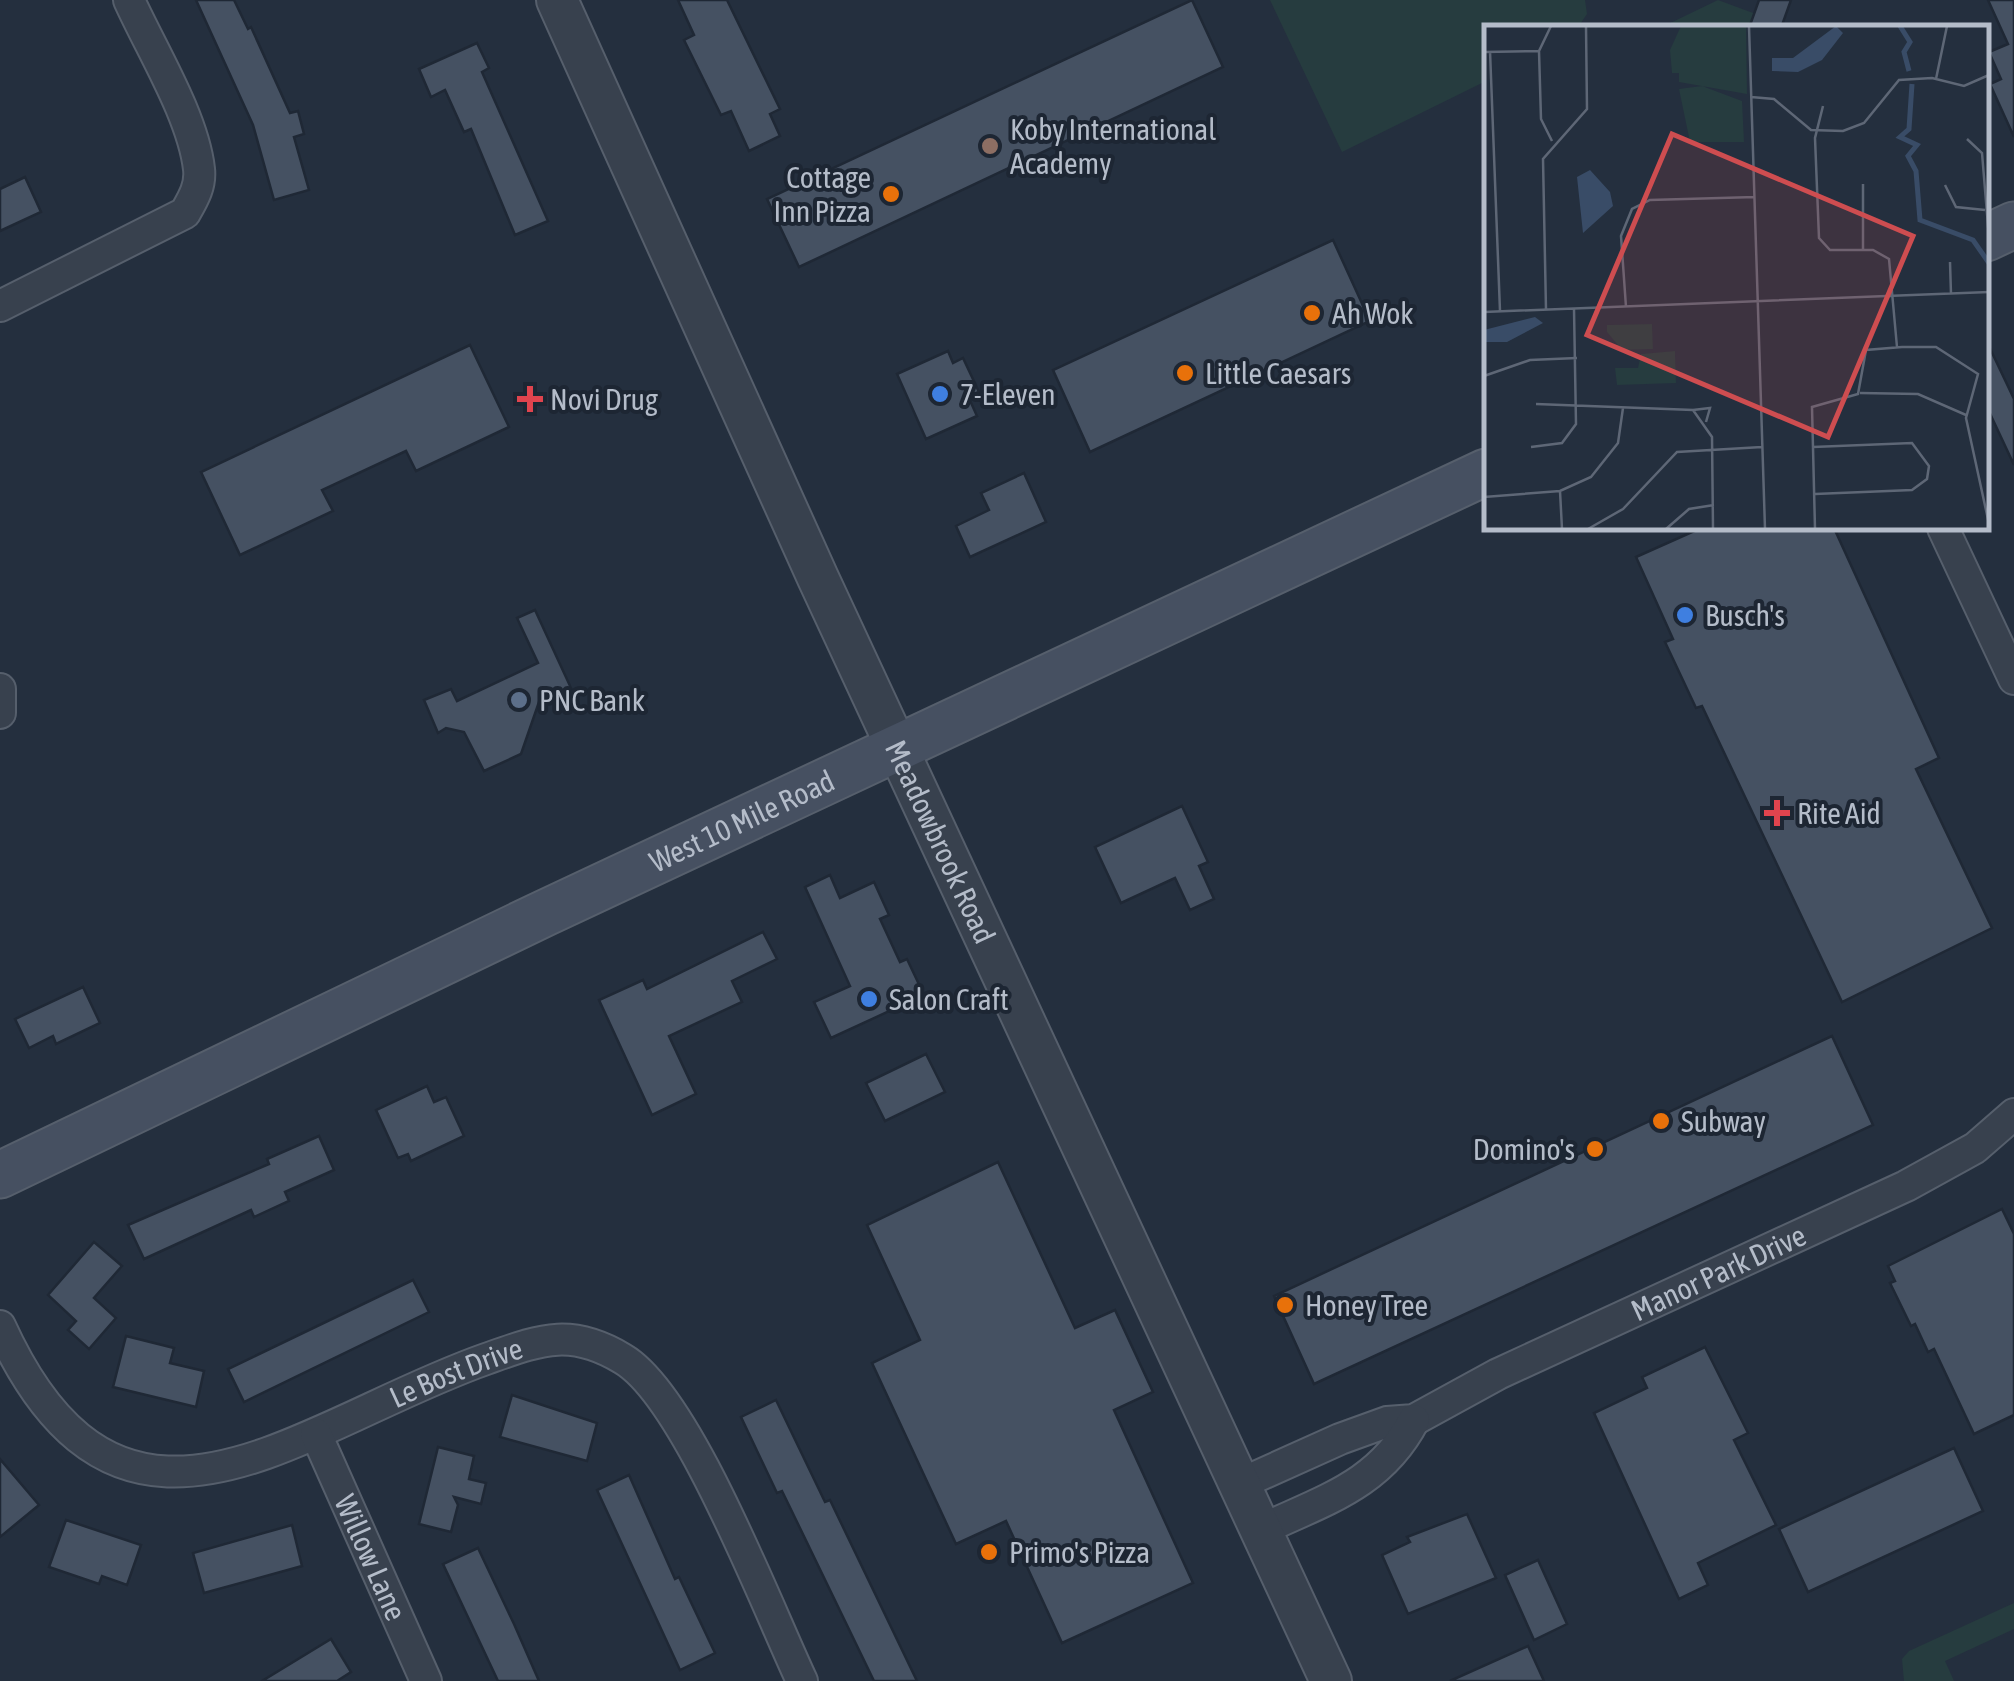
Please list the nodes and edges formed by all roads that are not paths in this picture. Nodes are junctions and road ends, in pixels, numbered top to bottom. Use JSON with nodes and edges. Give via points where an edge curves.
{"nodes":[{"id":1,"x":128,"y":0,"type":"edge"},
{"id":2,"x":558,"y":0,"type":"edge"},
{"id":3,"x":2014,"y":225,"type":"edge"},
{"id":4,"x":1989,"y":237,"type":"edge"},
{"id":5,"x":0,"y":306,"type":"edge"},
{"id":6,"x":1484,"y":473,"type":"edge"},
{"id":7,"x":1943,"y":530,"type":"edge"},
{"id":8,"x":2014,"y":679,"type":"edge"},
{"id":9,"x":0,"y":689,"type":"edge"},
{"id":10,"x":0,"y":713,"type":"edge"},
{"id":11,"x":898,"y":747,"type":"junction"},
{"id":12,"x":2014,"y":1114,"type":"edge"},
{"id":13,"x":0,"y":1175,"type":"edge"},
{"id":14,"x":0,"y":1326,"type":"edge"},
{"id":15,"x":1414,"y":1420,"type":"junction"},
{"id":16,"x":316,"y":1434,"type":"junction"},
{"id":17,"x":1240,"y":1484,"type":"junction"},
{"id":18,"x":1261,"y":1530,"type":"junction"},
{"id":19,"x":426,"y":1681,"type":"edge"},
{"id":20,"x":802,"y":1681,"type":"edge"},
{"id":21,"x":1331,"y":1681,"type":"edge"}],
"edges":[{"from":1,"to":5,"type":"street","via":[[186,126],[198,190],[185,214]]},
{"from":2,"to":11,"type":"street","name":"Meadowbrook Road"},
{"from":3,"to":4,"type":"main road"},
{"from":6,"to":11,"type":"main road","name":"West 10 Mile Road"},
{"from":7,"to":8,"type":"street"},
{"from":9,"to":10,"type":"street"},
{"from":11,"to":13,"type":"main road","name":"West 10 Mile Road"},
{"from":11,"to":17,"type":"street","name":"Meadowbrook Road"},
{"from":12,"to":15,"type":"street","name":"Manor Park Drive","via":[[1975,1148],[1906,1186],[1498,1374]]},
{"from":14,"to":16,"type":"street","name":"Le Bost Drive","via":[[65,1428],[138,1470],[185,1474],[242,1464]]},
{"from":15,"to":17,"type":"street","name":"Manor Park Drive","via":[[1371,1427]]},
{"from":15,"to":18,"type":"street","name":"Manor Park Drive","via":[[1398,1451],[1368,1479]]},
{"from":16,"to":19,"type":"street","name":"Willow Lane"},
{"from":16,"to":20,"type":"street","name":"Le Bost Drive","via":[[440,1376],[549,1337],[586,1341],[626,1360],[675,1414]]},
{"from":17,"to":18,"type":"street","name":"Meadowbrook Road"},
{"from":18,"to":21,"type":"street","name":"Meadowbrook Road"}]}
